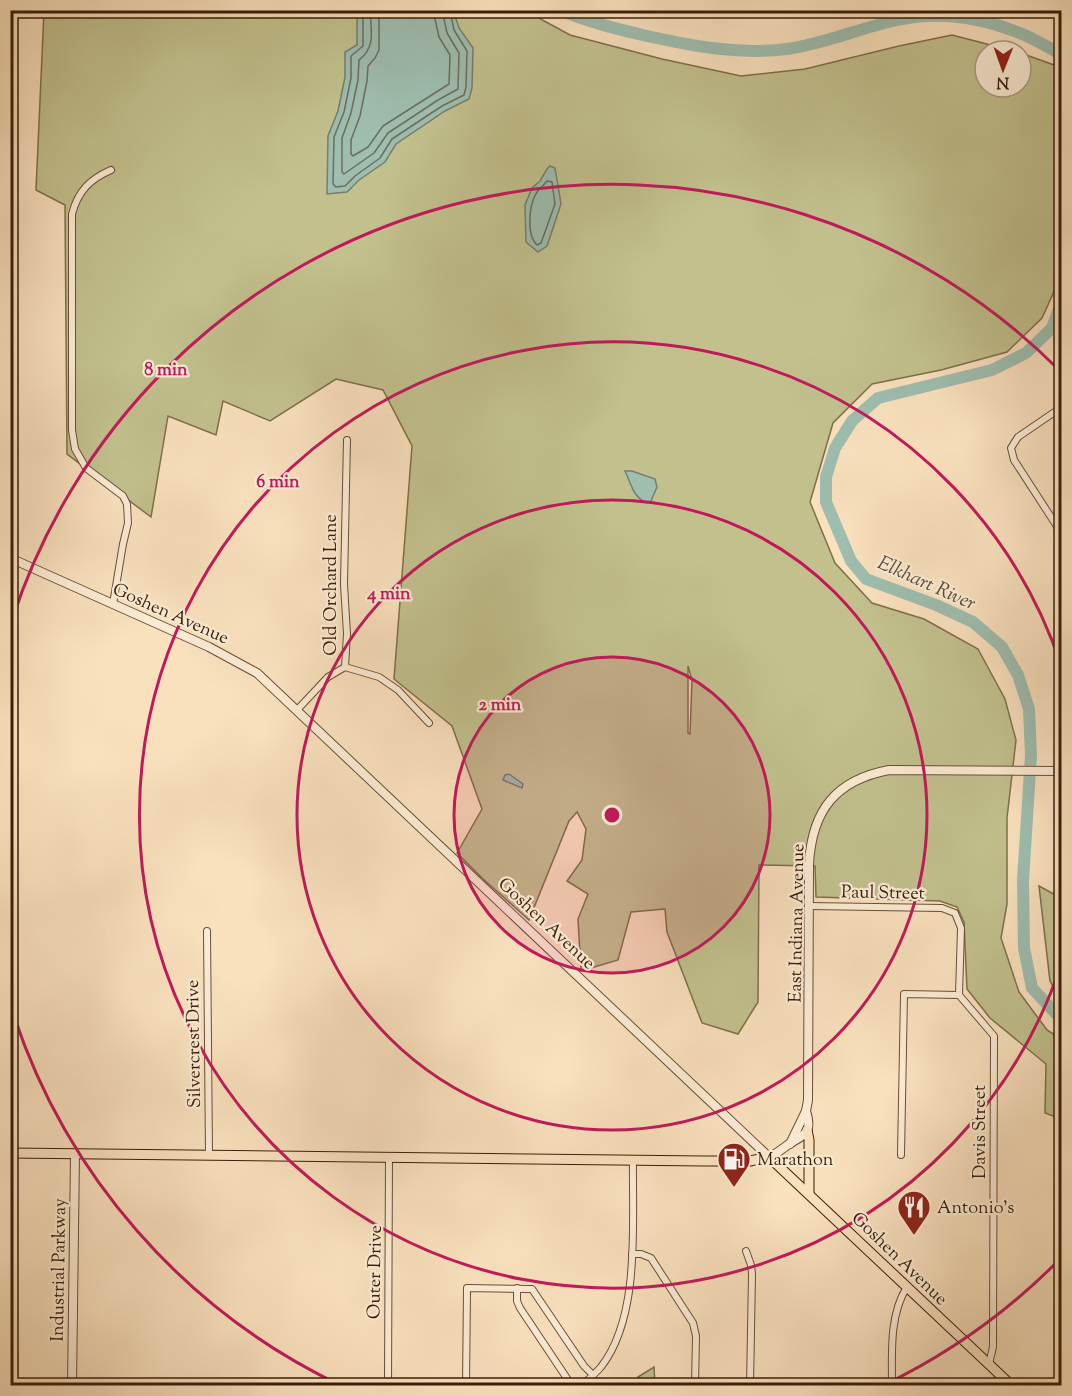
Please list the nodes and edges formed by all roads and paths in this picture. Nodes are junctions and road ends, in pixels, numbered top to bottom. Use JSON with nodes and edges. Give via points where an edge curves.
{"nodes":[{"id":1,"x":111,"y":170,"type":"dead end"},
{"id":2,"x":1062,"y":407,"type":"edge"},
{"id":3,"x":347,"y":440,"type":"dead end"},
{"id":4,"x":1062,"y":534,"type":"edge"},
{"id":5,"x":10,"y":558,"type":"edge"},
{"id":6,"x":113,"y":604,"type":"junction"},
{"id":7,"x":345,"y":667,"type":"junction"},
{"id":8,"x":297,"y":710,"type":"junction"},
{"id":9,"x":429,"y":723,"type":"dead end"},
{"id":10,"x":1062,"y":771,"type":"edge"},
{"id":11,"x":809,"y":906,"type":"junction"},
{"id":12,"x":207,"y":931,"type":"dead end"},
{"id":13,"x":959,"y":994,"type":"junction"},
{"id":14,"x":806,"y":1111,"type":"junction"},
{"id":15,"x":807,"y":1130,"type":"junction"},
{"id":16,"x":790,"y":1144,"type":"junction"},
{"id":17,"x":10,"y":1153,"type":"edge"},
{"id":18,"x":75,"y":1154,"type":"junction"},
{"id":19,"x":901,"y":1155,"type":"dead end"},
{"id":20,"x":209,"y":1156,"type":"junction"},
{"id":21,"x":389,"y":1158,"type":"junction"},
{"id":22,"x":769,"y":1158,"type":"junction"},
{"id":23,"x":633,"y":1161,"type":"junction"},
{"id":24,"x":808,"y":1193,"type":"junction"},
{"id":25,"x":746,"y":1251,"type":"dead end"},
{"id":26,"x":632,"y":1254,"type":"junction"},
{"id":27,"x":907,"y":1287,"type":"junction"},
{"id":28,"x":517,"y":1288,"type":"junction"},
{"id":29,"x":989,"y":1364,"type":"junction"},
{"id":30,"x":593,"y":1375,"type":"junction"},
{"id":31,"x":72,"y":1386,"type":"edge"},
{"id":32,"x":388,"y":1386,"type":"edge"},
{"id":33,"x":466,"y":1386,"type":"edge"},
{"id":34,"x":572,"y":1386,"type":"edge"},
{"id":35,"x":581,"y":1386,"type":"edge"},
{"id":36,"x":695,"y":1386,"type":"edge"},
{"id":37,"x":750,"y":1386,"type":"edge"},
{"id":38,"x":892,"y":1386,"type":"edge"},
{"id":39,"x":1012,"y":1386,"type":"edge"}],
"edges":[{"from":1,"to":6,"type":"street","via":[[93,178],[81,191],[72,214],[72,430],[75,449],[86,468],[123,496],[127,504],[128,523]]},
{"from":2,"to":4,"type":"street","via":[[1018,437],[1011,448],[1014,460]]},
{"from":3,"to":7,"type":"street","name":"Old Orchard Lane"},
{"from":5,"to":6,"type":"street","name":"Goshen Avenue"},
{"from":6,"to":8,"type":"street","name":"Goshen Avenue","via":[[237,661],[257,673]]},
{"from":7,"to":8,"type":"street","name":"Old Orchard Lane","via":[[328,677]]},
{"from":7,"to":9,"type":"street","via":[[379,677],[398,690]]},
{"from":8,"to":22,"type":"street","name":"Goshen Avenue"},
{"from":10,"to":11,"type":"street","name":"East Indiana Avenue","via":[[889,770],[868,774],[842,788],[823,810],[814,832],[809,864]]},
{"from":11,"to":13,"type":"street","name":"Paul Street","via":[[942,908],[955,914],[961,928]]},
{"from":11,"to":14,"type":"street","name":"East Indiana Avenue"},
{"from":12,"to":20,"type":"street","name":"Silvercrest Drive"},
{"from":13,"to":19,"type":"street","via":[[904,994]]},
{"from":13,"to":29,"type":"street","name":"Davis Street","via":[[994,1036],[993,1347]]},
{"from":14,"to":15,"type":"street","name":"East Indiana Avenue"},
{"from":14,"to":16,"type":"street","name":"East Indiana Avenue"},
{"from":15,"to":16,"type":"street"},
{"from":15,"to":24,"type":"main road"},
{"from":16,"to":22,"type":"street"},
{"from":17,"to":18,"type":"main road"},
{"from":18,"to":20,"type":"main road"},
{"from":18,"to":31,"type":"street","name":"Industrial Parkway"},
{"from":20,"to":21,"type":"main road"},
{"from":21,"to":23,"type":"main road"},
{"from":21,"to":32,"type":"street","name":"Outer Drive"},
{"from":22,"to":23,"type":"main road"},
{"from":22,"to":24,"type":"main road","name":"Goshen Avenue"},
{"from":23,"to":26,"type":"street"},
{"from":24,"to":27,"type":"main road","name":"Goshen Avenue"},
{"from":25,"to":37,"type":"street","via":[[752,1274]]},
{"from":26,"to":30,"type":"street","via":[[631,1289],[625,1312],[608,1356]]},
{"from":26,"to":36,"type":"street","via":[[651,1258],[693,1323]]},
{"from":27,"to":29,"type":"main road","name":"Goshen Avenue"},
{"from":27,"to":38,"type":"street","via":[[895,1320]]},
{"from":28,"to":30,"type":"street","via":[[532,1289]]},
{"from":28,"to":33,"type":"street","via":[[467,1288]]},
{"from":28,"to":34,"type":"street","via":[[520,1308]]},
{"from":29,"to":39,"type":"main road","name":"Goshen Avenue"},
{"from":30,"to":35,"type":"street"}]}
